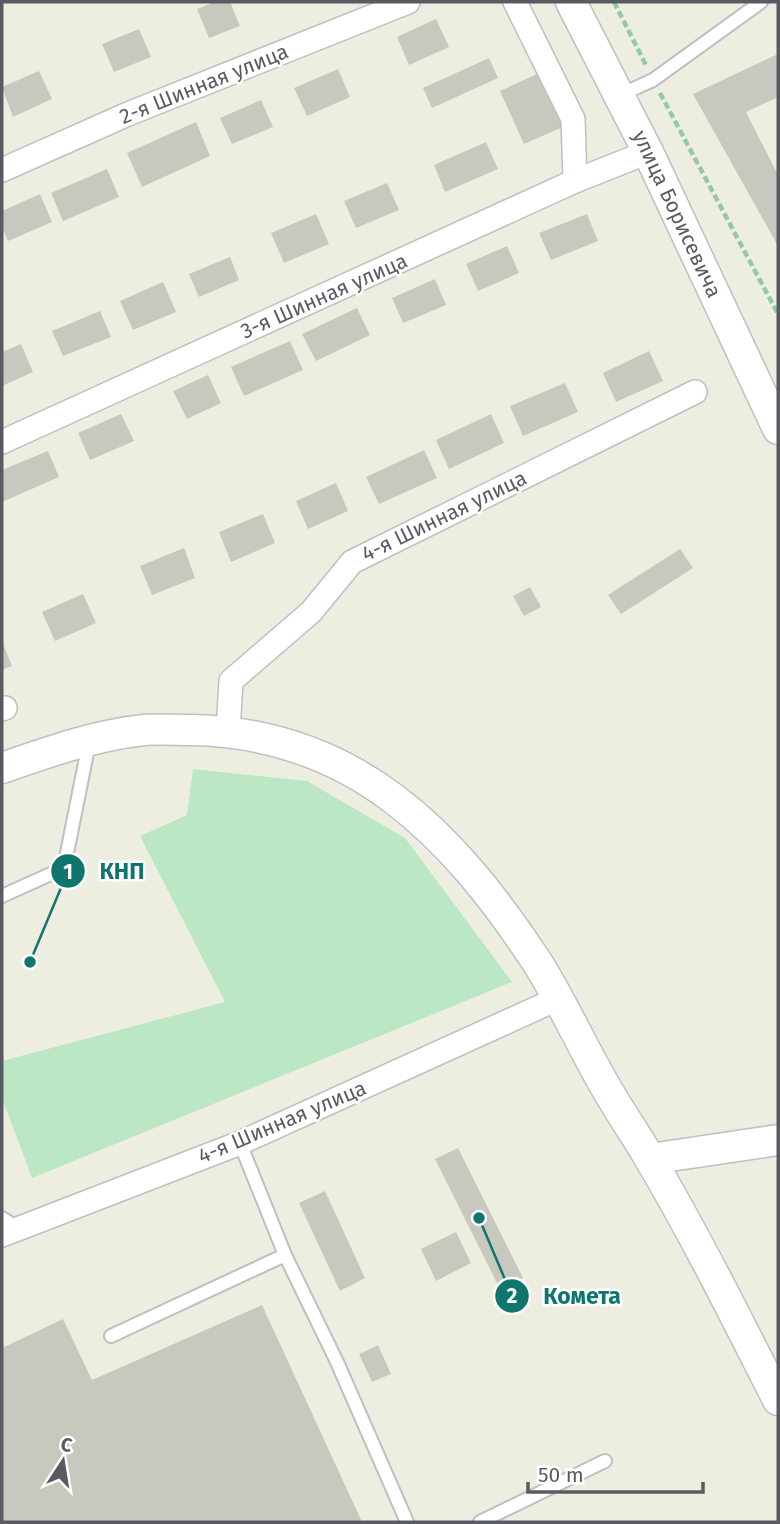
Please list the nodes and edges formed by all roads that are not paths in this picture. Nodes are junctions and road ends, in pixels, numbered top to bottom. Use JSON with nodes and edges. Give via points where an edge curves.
{"nodes":[{"id":1,"x":408,"y":2,"type":"edge"},
{"id":2,"x":515,"y":2,"type":"edge"},
{"id":3,"x":571,"y":2,"type":"edge"},
{"id":4,"x":761,"y":2,"type":"edge"},
{"id":5,"x":620,"y":96,"type":"junction"},
{"id":6,"x":648,"y":152,"type":"junction"},
{"id":7,"x":2,"y":170,"type":"edge"},
{"id":8,"x":575,"y":181,"type":"junction"},
{"id":9,"x":695,"y":392,"type":"dead end"},
{"id":10,"x":778,"y":429,"type":"edge"},
{"id":11,"x":2,"y":442,"type":"edge"},
{"id":12,"x":228,"y":731,"type":"junction"},
{"id":13,"x":90,"y":740,"type":"junction"},
{"id":14,"x":2,"y":768,"type":"edge"},
{"id":15,"x":2,"y":896,"type":"edge"},
{"id":16,"x":558,"y":999,"type":"junction"},
{"id":17,"x":778,"y":1140,"type":"edge"},
{"id":18,"x":240,"y":1143,"type":"junction"},
{"id":19,"x":650,"y":1159,"type":"junction"},
{"id":20,"x":7,"y":1227,"type":"edge"},
{"id":21,"x":285,"y":1255,"type":"junction"},
{"id":22,"x":111,"y":1336,"type":"dead end"},
{"id":23,"x":778,"y":1399,"type":"edge"},
{"id":24,"x":605,"y":1461,"type":"dead end"},
{"id":25,"x":407,"y":1522,"type":"edge"},
{"id":26,"x":480,"y":1522,"type":"edge"}],
"edges":[{"from":1,"to":7,"type":"street","name":"2-я Шинная улица","via":[[140,109]]},
{"from":2,"to":8,"type":"street","via":[[573,119]]},
{"from":3,"to":5,"type":"street","name":"улица Борисевича"},
{"from":4,"to":5,"type":"lane","via":[[653,80]]},
{"from":5,"to":6,"type":"street","name":"улица Борисевича"},
{"from":6,"to":8,"type":"street","name":"3-я Шинная улица"},
{"from":6,"to":10,"type":"street","name":"улица Борисевича"},
{"from":8,"to":11,"type":"street","name":"3-я Шинная улица"},
{"from":9,"to":12,"type":"street","name":"4-я Шинная улица","via":[[352,562],[311,612],[231,681]]},
{"from":12,"to":13,"type":"street","via":[[145,730]]},
{"from":12,"to":16,"type":"street","via":[[318,755],[404,805],[480,882]]},
{"from":13,"to":14,"type":"street"},
{"from":13,"to":15,"type":"lane","via":[[64,868]]},
{"from":16,"to":18,"type":"street","name":"4-я Шинная улица"},
{"from":16,"to":19,"type":"street"},
{"from":17,"to":19,"type":"street"},
{"from":18,"to":20,"type":"street","name":"4-я Шинная улица"},
{"from":18,"to":21,"type":"lane"},
{"from":19,"to":23,"type":"street"},
{"from":21,"to":22,"type":"lane"},
{"from":21,"to":25,"type":"lane"},
{"from":24,"to":26,"type":"lane"}]}
